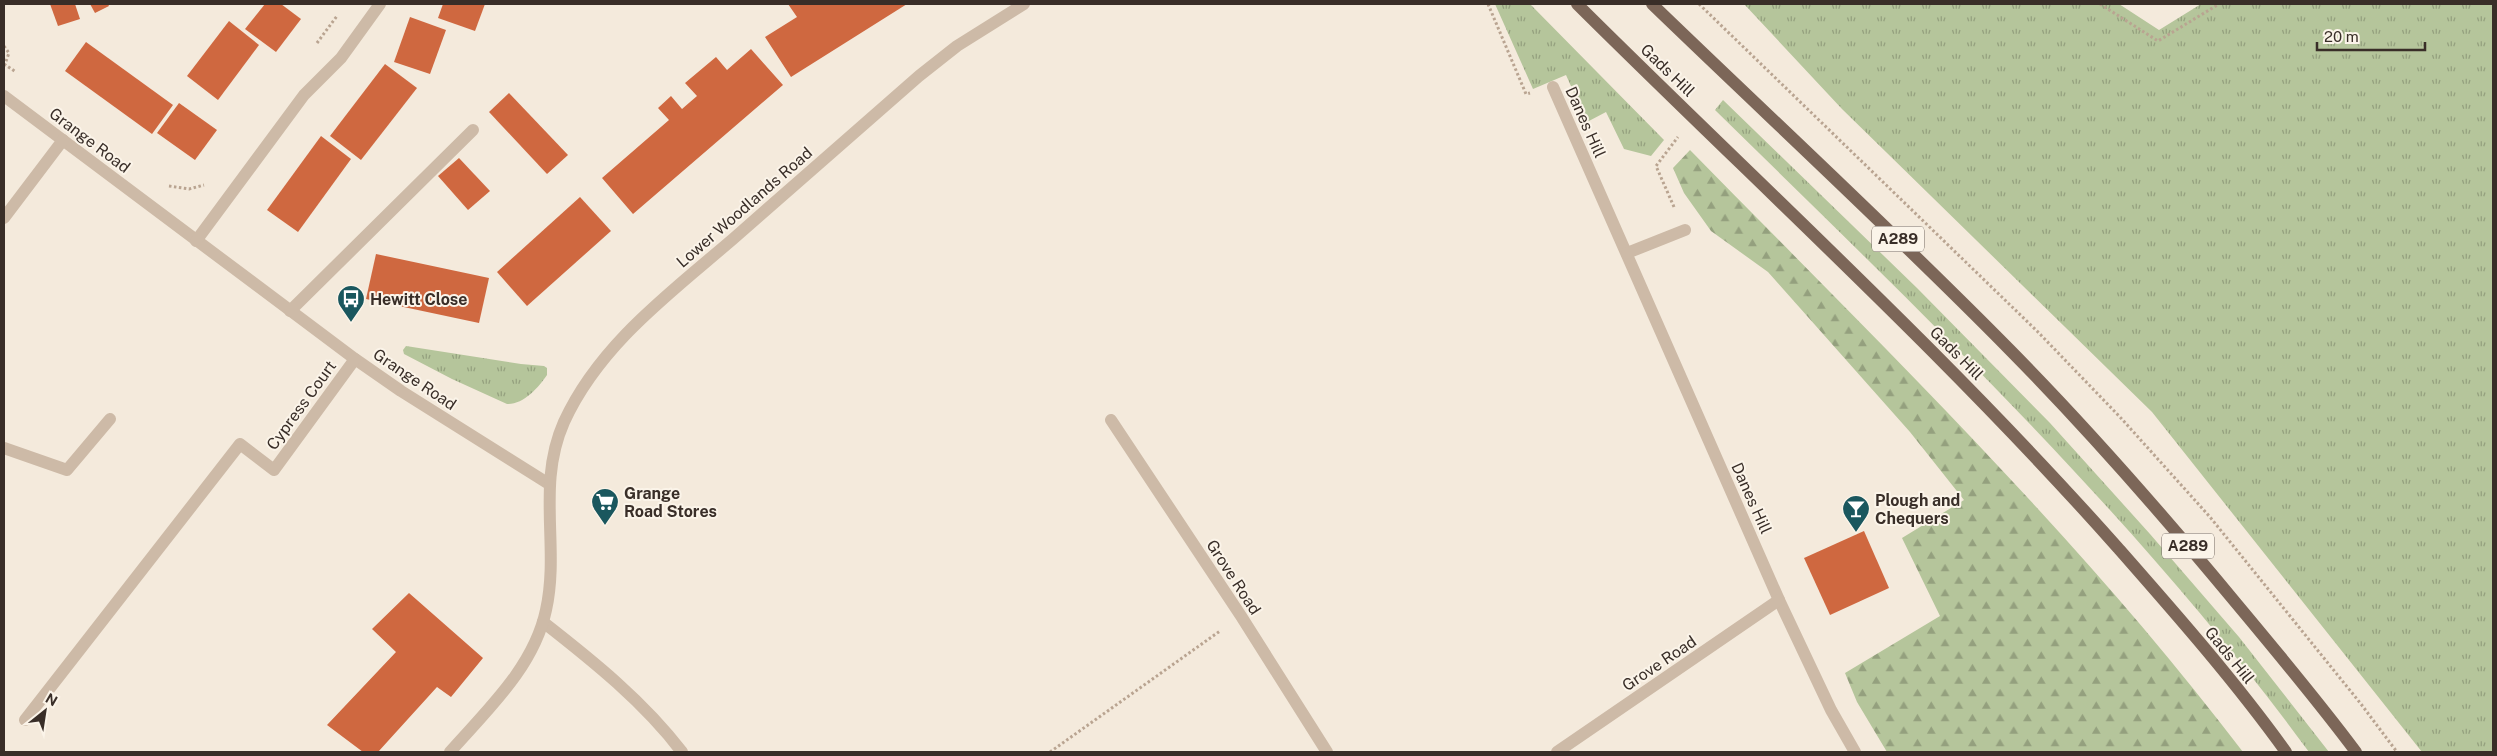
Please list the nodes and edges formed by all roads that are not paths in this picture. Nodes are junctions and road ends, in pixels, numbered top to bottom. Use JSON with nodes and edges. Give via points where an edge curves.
{"nodes":[{"id":1,"x":380,"y":4,"type":"edge"},
{"id":2,"x":1024,"y":4,"type":"edge"},
{"id":3,"x":1577,"y":4,"type":"edge"},
{"id":4,"x":1652,"y":4,"type":"edge"},
{"id":5,"x":1553,"y":86,"type":"dead end"},
{"id":6,"x":4,"y":96,"type":"edge"},
{"id":7,"x":472,"y":130,"type":"dead end"},
{"id":8,"x":63,"y":140,"type":"junction"},
{"id":9,"x":4,"y":218,"type":"edge"},
{"id":10,"x":1685,"y":230,"type":"road end"},
{"id":11,"x":196,"y":240,"type":"junction"},
{"id":12,"x":1627,"y":253,"type":"junction"},
{"id":13,"x":290,"y":311,"type":"junction"},
{"id":14,"x":355,"y":359,"type":"junction"},
{"id":15,"x":110,"y":419,"type":"dead end"},
{"id":16,"x":1111,"y":420,"type":"dead end"},
{"id":17,"x":4,"y":448,"type":"edge"},
{"id":18,"x":548,"y":484,"type":"junction"},
{"id":19,"x":1779,"y":600,"type":"junction"},
{"id":20,"x":543,"y":622,"type":"junction"},
{"id":21,"x":25,"y":720,"type":"dead end"},
{"id":22,"x":450,"y":752,"type":"edge"},
{"id":23,"x":682,"y":752,"type":"edge"},
{"id":24,"x":1327,"y":752,"type":"edge"},
{"id":25,"x":1557,"y":752,"type":"edge"},
{"id":26,"x":1855,"y":752,"type":"edge"},
{"id":27,"x":2286,"y":752,"type":"edge"},
{"id":28,"x":2356,"y":752,"type":"edge"}],
"edges":[{"from":1,"to":11,"type":"street","via":[[341,58],[304,95]]},
{"from":2,"to":18,"type":"street","name":"Lower Woodlands Road","via":[[964,42],[919,76],[624,336],[595,368],[579,392],[558,436]]},
{"from":3,"to":27,"type":"main road","name":"Gads Hill","via":[[1966,385],[2067,490],[2159,594]]},
{"from":4,"to":28,"type":"main road","number":"A289","via":[[1841,184],[2066,409],[2182,538],[2326,711]]},
{"from":5,"to":12,"type":"street","name":"Danes Hill"},
{"from":6,"to":8,"type":"street","name":"Grange Road"},
{"from":7,"to":13,"type":"street"},
{"from":8,"to":9,"type":"street"},
{"from":8,"to":11,"type":"street","name":"Grange Road"},
{"from":10,"to":12,"type":"street"},
{"from":11,"to":13,"type":"street","name":"Grange Road"},
{"from":12,"to":19,"type":"street","name":"Danes Hill"},
{"from":13,"to":14,"type":"street","name":"Grange Road"},
{"from":14,"to":18,"type":"street","name":"Grange Road"},
{"from":14,"to":21,"type":"street","name":"Cypress Court","via":[[274,470],[240,444]]},
{"from":15,"to":17,"type":"street","via":[[67,470]]},
{"from":16,"to":24,"type":"street","name":"Grove Road"},
{"from":18,"to":20,"type":"street","via":[[550,576]]},
{"from":19,"to":25,"type":"street","name":"Grove Road"},
{"from":19,"to":26,"type":"street","name":"Danes Hill","via":[[1831,710]]},
{"from":20,"to":22,"type":"street","via":[[516,675]]},
{"from":20,"to":23,"type":"street","via":[[596,663]]}]}
